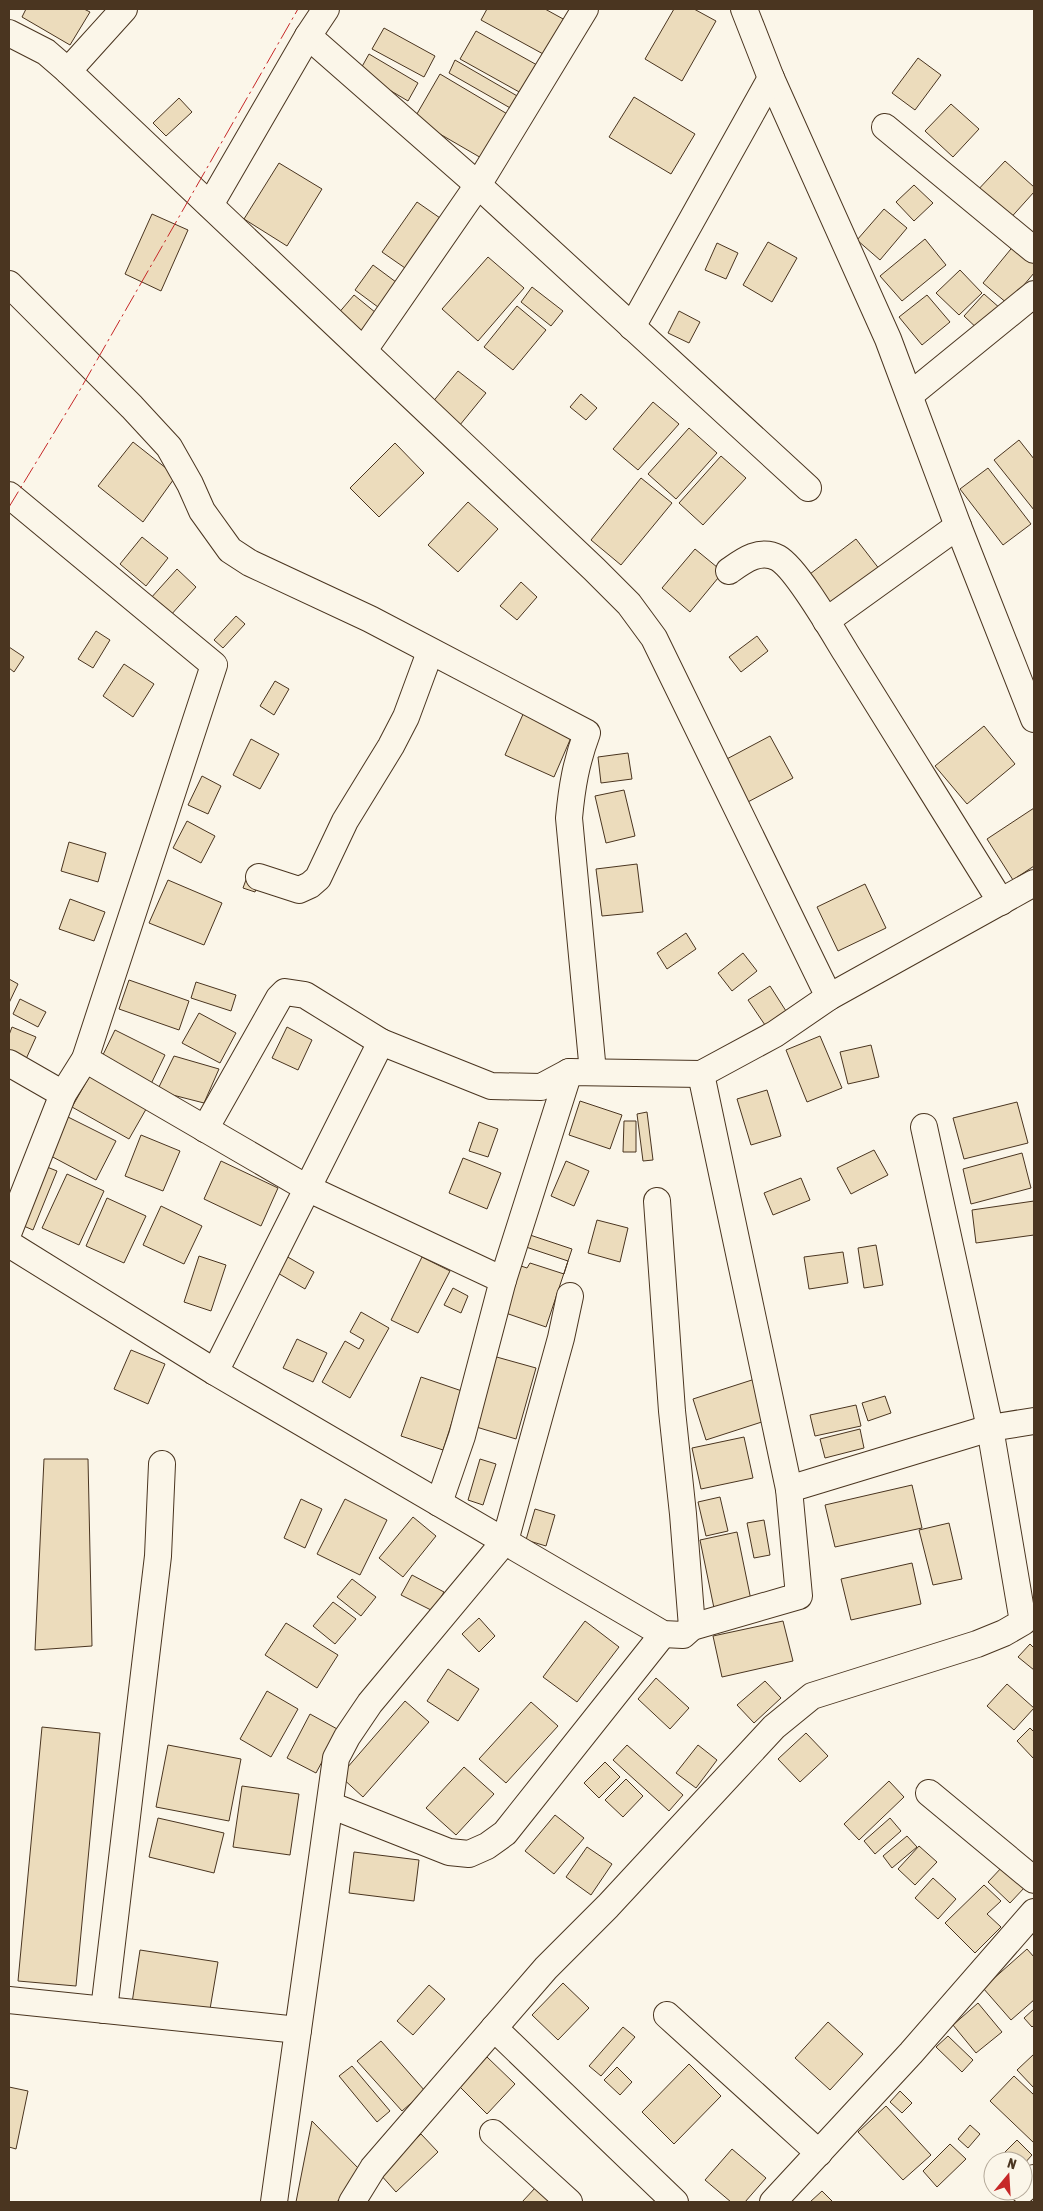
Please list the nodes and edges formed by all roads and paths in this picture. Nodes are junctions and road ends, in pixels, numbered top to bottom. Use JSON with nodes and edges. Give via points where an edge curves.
{"nodes":[{"id":1,"x":124,"y":9,"type":"edge"},
{"id":2,"x":585,"y":9,"type":"edge"},
{"id":3,"x":744,"y":9,"type":"edge"},
{"id":4,"x":315,"y":20,"type":"edge"},
{"id":5,"x":9,"y":33,"type":"edge"},
{"id":6,"x":68,"y":71,"type":"junction"},
{"id":7,"x":771,"y":78,"type":"junction"},
{"id":8,"x":885,"y":127,"type":"dead end"},
{"id":9,"x":478,"y":185,"type":"junction"},
{"id":10,"x":210,"y":205,"type":"junction"},
{"id":11,"x":1034,"y":250,"type":"edge"},
{"id":12,"x":9,"y":284,"type":"edge"},
{"id":13,"x":1034,"y":294,"type":"edge"},
{"id":14,"x":632,"y":327,"type":"junction"},
{"id":15,"x":364,"y":350,"type":"junction"},
{"id":16,"x":910,"y":395,"type":"junction"},
{"id":17,"x":808,"y":488,"type":"dead end"},
{"id":18,"x":9,"y":495,"type":"edge"},
{"id":19,"x":958,"y":526,"type":"junction"},
{"id":20,"x":730,"y":571,"type":"dead end"},
{"id":21,"x":826,"y":621,"type":"junction"},
{"id":22,"x":430,"y":652,"type":"junction"},
{"id":23,"x":1034,"y":720,"type":"edge"},
{"id":24,"x":259,"y":877,"type":"dead end"},
{"id":25,"x":1034,"y":883,"type":"edge"},
{"id":26,"x":1001,"y":902,"type":"junction"},
{"id":27,"x":829,"y":997,"type":"junction"},
{"id":28,"x":381,"y":1042,"type":"junction"},
{"id":29,"x":84,"y":1059,"type":"junction"},
{"id":30,"x":9,"y":1063,"type":"edge"},
{"id":31,"x":581,"y":1072,"type":"junction"},
{"id":32,"x":701,"y":1074,"type":"junction"},
{"id":33,"x":63,"y":1094,"type":"junction"},
{"id":34,"x":924,"y":1126,"type":"dead end"},
{"id":35,"x":205,"y":1129,"type":"junction"},
{"id":36,"x":307,"y":1188,"type":"junction"},
{"id":37,"x":657,"y":1201,"type":"dead end"},
{"id":38,"x":9,"y":1231,"type":"edge"},
{"id":39,"x":9,"y":1244,"type":"edge"},
{"id":40,"x":503,"y":1280,"type":"junction"},
{"id":41,"x":570,"y":1296,"type":"dead end"},
{"id":42,"x":215,"y":1372,"type":"junction"},
{"id":43,"x":1034,"y":1422,"type":"edge"},
{"id":44,"x":990,"y":1428,"type":"junction"},
{"id":45,"x":162,"y":1464,"type":"dead end"},
{"id":46,"x":789,"y":1488,"type":"junction"},
{"id":47,"x":439,"y":1502,"type":"junction"},
{"id":48,"x":505,"y":1541,"type":"junction"},
{"id":49,"x":692,"y":1627,"type":"junction"},
{"id":50,"x":1028,"y":1627,"type":"edge"},
{"id":51,"x":663,"y":1634,"type":"junction"},
{"id":52,"x":929,"y":1793,"type":"dead end"},
{"id":53,"x":330,"y":1805,"type":"junction"},
{"id":54,"x":1034,"y":1880,"type":"edge"},
{"id":55,"x":1034,"y":1912,"type":"edge"},
{"id":56,"x":9,"y":2000,"type":"edge"},
{"id":57,"x":104,"y":2010,"type":"junction"},
{"id":58,"x":666,"y":2016,"type":"dead end"},
{"id":59,"x":494,"y":2028,"type":"junction"},
{"id":60,"x":298,"y":2030,"type":"junction"},
{"id":61,"x":493,"y":2133,"type":"dead end"},
{"id":62,"x":819,"y":2153,"type":"junction"},
{"id":63,"x":274,"y":2202,"type":"edge"},
{"id":64,"x":352,"y":2202,"type":"edge"},
{"id":65,"x":569,"y":2202,"type":"edge"},
{"id":66,"x":675,"y":2202,"type":"edge"},
{"id":67,"x":773,"y":2202,"type":"edge"}],
"edges":[{"from":1,"to":6,"type":"street"},
{"from":2,"to":9,"type":"street"},
{"from":3,"to":7,"type":"street"},
{"from":4,"to":9,"type":"street"},
{"from":4,"to":10,"type":"street"},
{"from":5,"to":6,"type":"street","via":[[46,52]]},
{"from":6,"to":10,"type":"street"},
{"from":7,"to":14,"type":"street"},
{"from":7,"to":16,"type":"street"},
{"from":8,"to":11,"type":"street"},
{"from":9,"to":14,"type":"street"},
{"from":9,"to":15,"type":"street"},
{"from":10,"to":15,"type":"street"},
{"from":12,"to":22,"type":"street","via":[[169,447],[202,511],[230,550]]},
{"from":13,"to":16,"type":"street"},
{"from":14,"to":17,"type":"street"},
{"from":15,"to":27,"type":"street","via":[[594,569],[629,604],[654,638]]},
{"from":16,"to":19,"type":"street"},
{"from":18,"to":29,"type":"street","via":[[214,665]]},
{"from":19,"to":21,"type":"street"},
{"from":19,"to":23,"type":"street"},
{"from":20,"to":21,"type":"street","via":[[747,558],[760,555],[776,557],[788,566]]},
{"from":21,"to":26,"type":"street"},
{"from":22,"to":24,"type":"street","via":[[406,717],[345,821],[318,878],[299,890]]},
{"from":22,"to":31,"type":"street","via":[[587,733],[572,782],[569,818]]},
{"from":25,"to":26,"type":"street"},
{"from":26,"to":27,"type":"street"},
{"from":27,"to":32,"type":"street","via":[[775,1034]]},
{"from":28,"to":31,"type":"street","via":[[491,1086],[541,1087]]},
{"from":28,"to":35,"type":"street","via":[[305,995],[285,992]]},
{"from":28,"to":36,"type":"street"},
{"from":29,"to":33,"type":"street"},
{"from":29,"to":35,"type":"street"},
{"from":30,"to":33,"type":"street"},
{"from":31,"to":32,"type":"street"},
{"from":31,"to":40,"type":"street"},
{"from":32,"to":46,"type":"street"},
{"from":33,"to":38,"type":"street"},
{"from":34,"to":44,"type":"street"},
{"from":35,"to":36,"type":"street"},
{"from":36,"to":40,"type":"street"},
{"from":36,"to":42,"type":"street"},
{"from":37,"to":49,"type":"street","via":[[671,1402],[684,1514]]},
{"from":39,"to":42,"type":"street"},
{"from":40,"to":47,"type":"street","via":[[462,1436]]},
{"from":41,"to":48,"type":"street"},
{"from":42,"to":47,"type":"street"},
{"from":43,"to":44,"type":"street"},
{"from":44,"to":46,"type":"street"},
{"from":44,"to":50,"type":"street"},
{"from":45,"to":57,"type":"street","via":[[158,1556]]},
{"from":46,"to":49,"type":"street","via":[[799,1596]]},
{"from":47,"to":48,"type":"street"},
{"from":48,"to":51,"type":"street"},
{"from":48,"to":53,"type":"street","via":[[370,1703],[347,1737],[336,1758]]},
{"from":49,"to":51,"type":"street","via":[[683,1635]]},
{"from":50,"to":59,"type":"street","via":[[812,1696],[774,1727],[546,1968]]},
{"from":51,"to":53,"type":"street","via":[[505,1833],[488,1846],[469,1854],[449,1852]]},
{"from":52,"to":54,"type":"street"},
{"from":53,"to":60,"type":"street"},
{"from":55,"to":62,"type":"street"},
{"from":56,"to":57,"type":"street"},
{"from":57,"to":60,"type":"street"},
{"from":58,"to":62,"type":"street"},
{"from":59,"to":64,"type":"street","via":[[373,2168]]},
{"from":59,"to":66,"type":"street"},
{"from":60,"to":63,"type":"street"},
{"from":61,"to":65,"type":"street"},
{"from":62,"to":67,"type":"street"}]}
